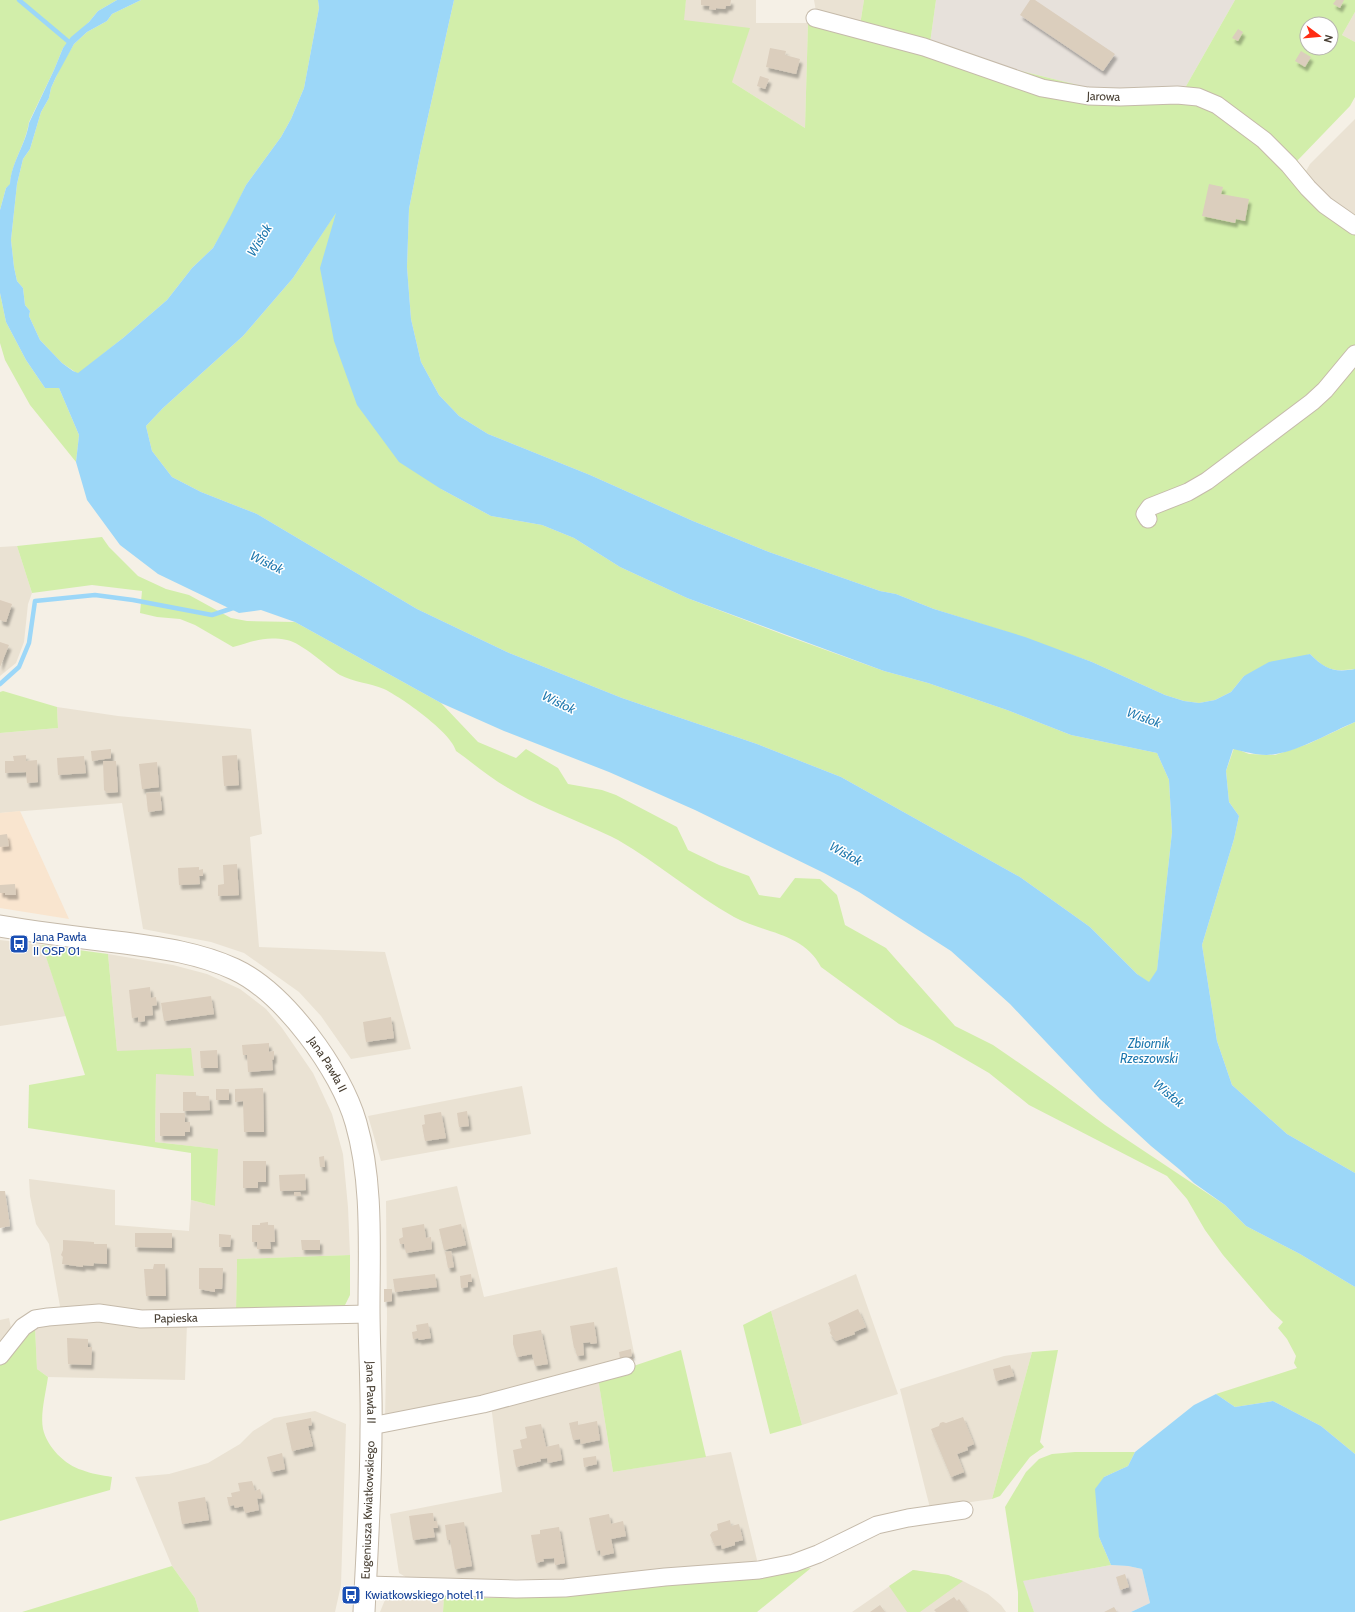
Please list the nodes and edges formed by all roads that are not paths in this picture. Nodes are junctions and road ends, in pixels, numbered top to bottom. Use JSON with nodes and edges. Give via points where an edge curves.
{"nodes":[{"id":1,"x":815,"y":18,"type":"dead end"},
{"id":2,"x":1355,"y":226,"type":"edge"},
{"id":3,"x":1355,"y":354,"type":"edge"},
{"id":4,"x":1148,"y":519,"type":"dead end"},
{"id":5,"x":0,"y":926,"type":"edge"},
{"id":6,"x":369,"y":1314,"type":"junction"},
{"id":7,"x":0,"y":1356,"type":"edge"},
{"id":8,"x":626,"y":1366,"type":"dead end"},
{"id":9,"x":371,"y":1428,"type":"junction"},
{"id":10,"x":964,"y":1510,"type":"dead end"},
{"id":11,"x":366,"y":1585,"type":"junction"},
{"id":12,"x":364,"y":1612,"type":"edge"}],
"edges":[{"from":1,"to":2,"type":"street","name":"Jarowa","via":[[924,47],[1042,88],[1088,96],[1198,97],[1217,105],[1264,140],[1325,205]]},
{"from":3,"to":4,"type":"street","via":[[1312,402],[1207,481],[1150,508],[1145,514]]},
{"from":5,"to":6,"type":"street","name":"Jana Pawła II","via":[[206,957],[236,970],[264,989],[292,1016],[319,1048],[341,1084],[356,1124],[365,1168]]},
{"from":6,"to":7,"type":"street","name":"Papieska","via":[[142,1319],[99,1313],[48,1317],[35,1319],[23,1327]]},
{"from":6,"to":9,"type":"street","name":"Jana Pawła II"},
{"from":8,"to":9,"type":"street","via":[[483,1404]]},
{"from":9,"to":11,"type":"street","name":"Eugeniusza Kwiatkowskiego"},
{"from":10,"to":11,"type":"street","via":[[877,1525],[818,1554],[794,1563],[759,1570],[665,1576],[565,1588]]},
{"from":11,"to":12,"type":"street","name":"Eugeniusza Kwiatkowskiego"}]}
